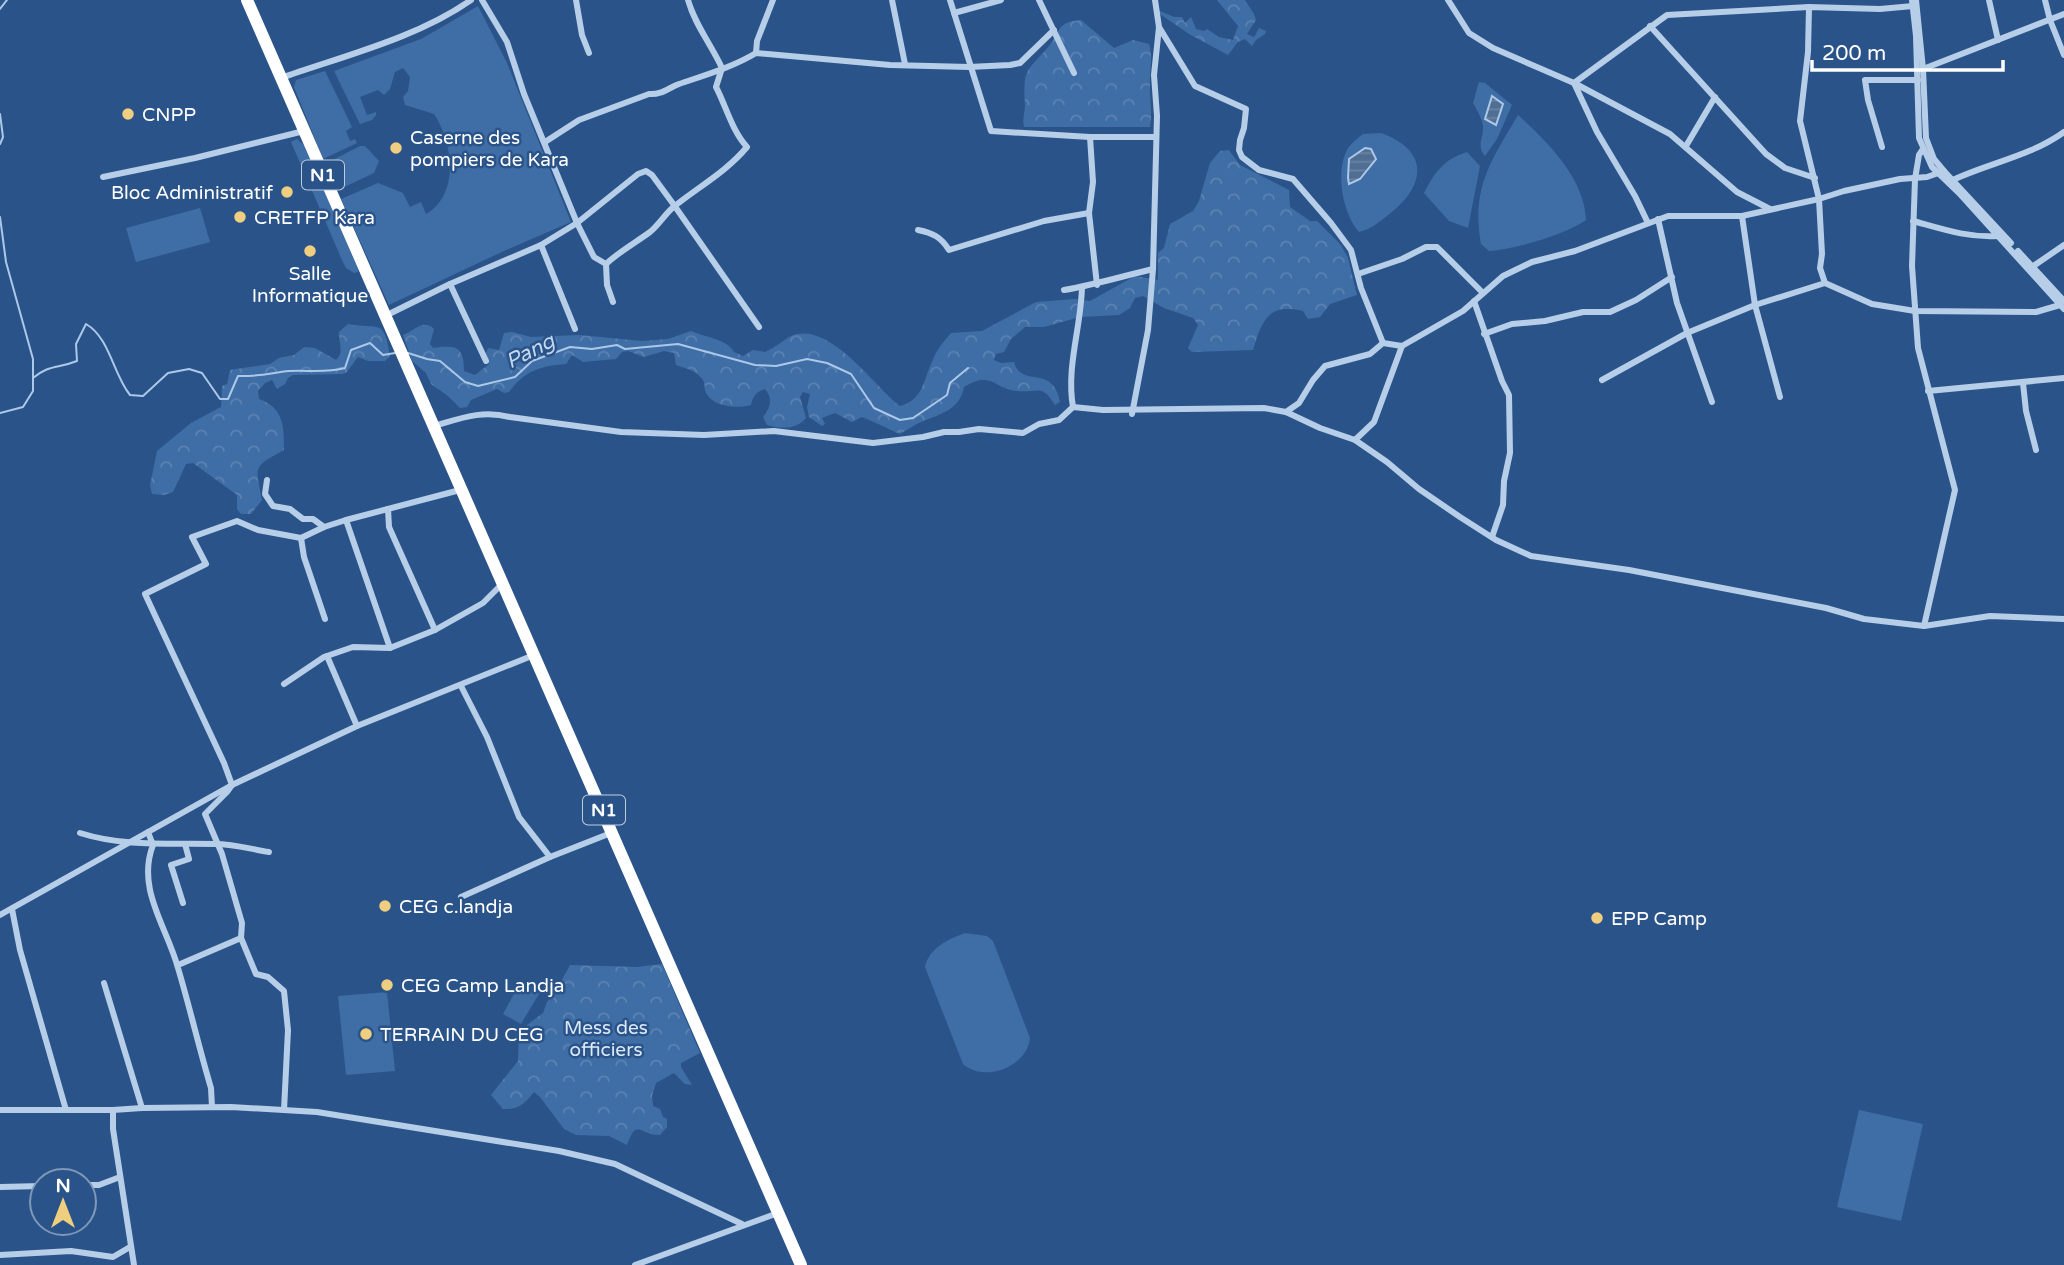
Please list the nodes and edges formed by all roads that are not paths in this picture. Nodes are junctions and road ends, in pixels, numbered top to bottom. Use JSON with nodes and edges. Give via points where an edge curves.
{"nodes":[{"id":1,"x":247,"y":0,"type":"edge"},
{"id":2,"x":471,"y":0,"type":"edge"},
{"id":3,"x":482,"y":0,"type":"edge"},
{"id":4,"x":576,"y":0,"type":"edge"},
{"id":5,"x":688,"y":0,"type":"edge"},
{"id":6,"x":773,"y":0,"type":"edge"},
{"id":7,"x":891,"y":0,"type":"edge"},
{"id":8,"x":950,"y":0,"type":"edge"},
{"id":9,"x":1001,"y":0,"type":"edge"},
{"id":10,"x":1038,"y":0,"type":"edge"},
{"id":11,"x":1155,"y":0,"type":"edge"},
{"id":12,"x":1448,"y":0,"type":"edge"},
{"id":13,"x":1989,"y":0,"type":"edge"},
{"id":14,"x":2045,"y":0,"type":"edge"},
{"id":15,"x":1914,"y":2,"type":"edge"},
{"id":16,"x":1838,"y":3,"type":"edge"},
{"id":17,"x":1771,"y":4,"type":"edge"},
{"id":18,"x":1809,"y":6,"type":"junction"},
{"id":19,"x":954,"y":13,"type":"junction"},
{"id":20,"x":2064,"y":14,"type":"edge"},
{"id":21,"x":2050,"y":20,"type":"junction"},
{"id":22,"x":1650,"y":26,"type":"junction"},
{"id":23,"x":1159,"y":27,"type":"junction"},
{"id":24,"x":1054,"y":30,"type":"junction"},
{"id":25,"x":1998,"y":40,"type":"junction"},
{"id":26,"x":589,"y":53,"type":"dead end"},
{"id":27,"x":756,"y":53,"type":"junction"},
{"id":28,"x":2064,"y":55,"type":"edge"},
{"id":29,"x":905,"y":64,"type":"junction"},
{"id":30,"x":969,"y":67,"type":"junction"},
{"id":31,"x":722,"y":68,"type":"junction"},
{"id":32,"x":1923,"y":69,"type":"junction"},
{"id":33,"x":1074,"y":73,"type":"dead end"},
{"id":34,"x":281,"y":78,"type":"junction"},
{"id":35,"x":1918,"y":80,"type":"junction"},
{"id":36,"x":1574,"y":83,"type":"junction"},
{"id":37,"x":1715,"y":97,"type":"junction"},
{"id":38,"x":304,"y":131,"type":"junction"},
{"id":39,"x":2064,"y":132,"type":"edge"},
{"id":40,"x":1155,"y":136,"type":"junction"},
{"id":41,"x":1090,"y":137,"type":"junction"},
{"id":42,"x":545,"y":142,"type":"junction"},
{"id":43,"x":1685,"y":146,"type":"junction"},
{"id":44,"x":1882,"y":147,"type":"dead end"},
{"id":45,"x":1923,"y":149,"type":"junction"},
{"id":46,"x":1941,"y":173,"type":"junction"},
{"id":47,"x":103,"y":177,"type":"dead end"},
{"id":48,"x":1815,"y":178,"type":"junction"},
{"id":49,"x":1915,"y":179,"type":"junction"},
{"id":50,"x":1953,"y":180,"type":"junction"},
{"id":51,"x":1819,"y":199,"type":"junction"},
{"id":52,"x":674,"y":205,"type":"junction"},
{"id":53,"x":1770,"y":210,"type":"junction"},
{"id":54,"x":1089,"y":213,"type":"junction"},
{"id":55,"x":1742,"y":216,"type":"junction"},
{"id":56,"x":1658,"y":219,"type":"junction"},
{"id":57,"x":1913,"y":221,"type":"junction"},
{"id":58,"x":577,"y":223,"type":"junction"},
{"id":59,"x":1648,"y":223,"type":"junction"},
{"id":60,"x":918,"y":230,"type":"dead end"},
{"id":61,"x":1998,"y":236,"type":"junction"},
{"id":62,"x":2064,"y":244,"type":"edge"},
{"id":63,"x":541,"y":245,"type":"junction"},
{"id":64,"x":606,"y":264,"type":"junction"},
{"id":65,"x":2032,"y":267,"type":"junction"},
{"id":66,"x":1153,"y":269,"type":"junction"},
{"id":67,"x":1358,"y":274,"type":"junction"},
{"id":68,"x":1672,"y":277,"type":"junction"},
{"id":69,"x":1825,"y":283,"type":"junction"},
{"id":70,"x":450,"y":284,"type":"junction"},
{"id":71,"x":1097,"y":285,"type":"junction"},
{"id":72,"x":1082,"y":287,"type":"junction"},
{"id":73,"x":1064,"y":290,"type":"dead end"},
{"id":74,"x":1483,"y":293,"type":"junction"},
{"id":75,"x":1474,"y":301,"type":"junction"},
{"id":76,"x":613,"y":302,"type":"dead end"},
{"id":77,"x":1755,"y":305,"type":"junction"},
{"id":78,"x":2063,"y":305,"type":"edge"},
{"id":79,"x":1915,"y":311,"type":"junction"},
{"id":80,"x":385,"y":316,"type":"junction"},
{"id":81,"x":759,"y":327,"type":"dead end"},
{"id":82,"x":575,"y":329,"type":"dead end"},
{"id":83,"x":1687,"y":333,"type":"junction"},
{"id":84,"x":1484,"y":334,"type":"junction"},
{"id":85,"x":1383,"y":343,"type":"junction"},
{"id":86,"x":1402,"y":346,"type":"junction"},
{"id":87,"x":486,"y":362,"type":"dead end"},
{"id":88,"x":2064,"y":378,"type":"edge"},
{"id":89,"x":1602,"y":380,"type":"dead end"},
{"id":90,"x":2023,"y":383,"type":"junction"},
{"id":91,"x":1928,"y":391,"type":"junction"},
{"id":92,"x":1780,"y":397,"type":"dead end"},
{"id":93,"x":1712,"y":402,"type":"dead end"},
{"id":94,"x":1073,"y":407,"type":"junction"},
{"id":95,"x":1133,"y":411,"type":"junction"},
{"id":96,"x":1286,"y":412,"type":"junction"},
{"id":97,"x":434,"y":426,"type":"junction"},
{"id":98,"x":1355,"y":440,"type":"junction"},
{"id":99,"x":2036,"y":450,"type":"dead end"},
{"id":100,"x":267,"y":480,"type":"dead end"},
{"id":101,"x":460,"y":489,"type":"junction"},
{"id":102,"x":388,"y":509,"type":"junction"},
{"id":103,"x":346,"y":520,"type":"junction"},
{"id":104,"x":324,"y":527,"type":"junction"},
{"id":105,"x":1492,"y":537,"type":"junction"},
{"id":106,"x":301,"y":538,"type":"junction"},
{"id":107,"x":502,"y":584,"type":"junction"},
{"id":108,"x":325,"y":619,"type":"dead end"},
{"id":109,"x":2064,"y":619,"type":"edge"},
{"id":110,"x":1924,"y":626,"type":"junction"},
{"id":111,"x":435,"y":630,"type":"junction"},
{"id":112,"x":390,"y":648,"type":"junction"},
{"id":113,"x":534,"y":655,"type":"junction"},
{"id":114,"x":327,"y":656,"type":"junction"},
{"id":115,"x":284,"y":684,"type":"dead end"},
{"id":116,"x":461,"y":686,"type":"junction"},
{"id":117,"x":357,"y":726,"type":"junction"},
{"id":118,"x":232,"y":785,"type":"junction"},
{"id":119,"x":148,"y":832,"type":"junction"},
{"id":120,"x":79,"y":833,"type":"dead end"},
{"id":121,"x":613,"y":833,"type":"junction"},
{"id":122,"x":133,"y":841,"type":"junction"},
{"id":123,"x":186,"y":844,"type":"junction"},
{"id":124,"x":218,"y":844,"type":"junction"},
{"id":125,"x":153,"y":845,"type":"junction"},
{"id":126,"x":269,"y":852,"type":"dead end"},
{"id":127,"x":550,"y":857,"type":"junction"},
{"id":128,"x":461,"y":897,"type":"dead end"},
{"id":129,"x":183,"y":903,"type":"dead end"},
{"id":130,"x":12,"y":909,"type":"junction"},
{"id":131,"x":0,"y":915,"type":"edge"},
{"id":132,"x":241,"y":938,"type":"junction"},
{"id":133,"x":178,"y":965,"type":"junction"},
{"id":134,"x":104,"y":983,"type":"dead end"},
{"id":135,"x":212,"y":1107,"type":"junction"},
{"id":136,"x":142,"y":1108,"type":"junction"},
{"id":137,"x":0,"y":1110,"type":"edge"},
{"id":138,"x":66,"y":1110,"type":"junction"},
{"id":139,"x":284,"y":1110,"type":"junction"},
{"id":140,"x":113,"y":1111,"type":"junction"},
{"id":141,"x":120,"y":1177,"type":"junction"},
{"id":142,"x":98,"y":1185,"type":"edge"},
{"id":143,"x":28,"y":1186,"type":"edge"},
{"id":144,"x":0,"y":1187,"type":"edge"},
{"id":145,"x":778,"y":1213,"type":"junction"},
{"id":146,"x":743,"y":1224,"type":"junction"},
{"id":147,"x":130,"y":1247,"type":"junction"},
{"id":148,"x":0,"y":1255,"type":"edge"},
{"id":149,"x":134,"y":1265,"type":"edge"},
{"id":150,"x":635,"y":1265,"type":"edge"},
{"id":151,"x":801,"y":1265,"type":"edge"}],
"edges":[{"from":1,"to":34,"type":"highway","number":"N1"},
{"from":2,"to":34,"type":"street","via":[[399,37]]},
{"from":3,"to":42,"type":"street","via":[[507,42]]},
{"from":4,"to":26,"type":"street"},
{"from":5,"to":31,"type":"street"},
{"from":6,"to":27,"type":"street"},
{"from":7,"to":29,"type":"street"},
{"from":8,"to":19,"type":"street"},
{"from":9,"to":19,"type":"street"},
{"from":10,"to":24,"type":"street"},
{"from":11,"to":23,"type":"street"},
{"from":12,"to":36,"type":"street","via":[[1469,33]]},
{"from":13,"to":25,"type":"street"},
{"from":14,"to":21,"type":"street"},
{"from":15,"to":16,"type":"street","via":[[1880,9]]},
{"from":15,"to":32,"type":"street"},
{"from":15,"to":35,"type":"street"},
{"from":16,"to":18,"type":"street"},
{"from":17,"to":18,"type":"street"},
{"from":17,"to":22,"type":"street","via":[[1667,15]]},
{"from":18,"to":48,"type":"street","via":[[1800,121]]},
{"from":19,"to":30,"type":"street"},
{"from":20,"to":21,"type":"street"},
{"from":21,"to":25,"type":"street"},
{"from":21,"to":28,"type":"street"},
{"from":22,"to":36,"type":"street"},
{"from":22,"to":37,"type":"street"},
{"from":23,"to":40,"type":"street"},
{"from":23,"to":67,"type":"street","via":[[1195,86],[1246,109],[1239,150],[1242,157],[1259,170],[1293,179],[1351,250]]},
{"from":24,"to":30,"type":"street","via":[[1020,63]]},
{"from":24,"to":33,"type":"street"},
{"from":25,"to":32,"type":"street"},
{"from":27,"to":29,"type":"street"},
{"from":27,"to":31,"type":"street"},
{"from":29,"to":30,"type":"street"},
{"from":30,"to":41,"type":"street","via":[[990,131]]},
{"from":31,"to":42,"type":"street","via":[[579,120]]},
{"from":31,"to":52,"type":"street","via":[[716,87],[747,147],[737,160]]},
{"from":32,"to":46,"type":"street","via":[[1926,138]]},
{"from":34,"to":38,"type":"highway","number":"N1"},
{"from":35,"to":44,"type":"street","via":[[1865,80]]},
{"from":35,"to":45,"type":"street"},
{"from":36,"to":43,"type":"street"},
{"from":36,"to":59,"type":"street"},
{"from":37,"to":43,"type":"street"},
{"from":37,"to":48,"type":"street","via":[[1766,154]]},
{"from":38,"to":47,"type":"street"},
{"from":38,"to":80,"type":"highway","number":"N1"},
{"from":39,"to":50,"type":"street","via":[[2050,142]]},
{"from":40,"to":41,"type":"street"},
{"from":40,"to":66,"type":"street"},
{"from":41,"to":54,"type":"street","via":[[1093,182]]},
{"from":42,"to":58,"type":"street"},
{"from":43,"to":53,"type":"street","via":[[1737,192]]},
{"from":45,"to":46,"type":"street"},
{"from":45,"to":49,"type":"street"},
{"from":46,"to":49,"type":"street"},
{"from":46,"to":50,"type":"street"},
{"from":46,"to":61,"type":"street"},
{"from":48,"to":51,"type":"street"},
{"from":49,"to":51,"type":"street"},
{"from":49,"to":57,"type":"street"},
{"from":50,"to":65,"type":"street"},
{"from":51,"to":53,"type":"street"},
{"from":51,"to":69,"type":"street","via":[[1820,268]]},
{"from":52,"to":58,"type":"street","via":[[646,171]]},
{"from":52,"to":64,"type":"street","via":[[652,230]]},
{"from":52,"to":81,"type":"street"},
{"from":53,"to":55,"type":"street"},
{"from":54,"to":60,"type":"street","via":[[1044,221],[949,250],[942,239]]},
{"from":54,"to":71,"type":"street"},
{"from":55,"to":56,"type":"street","via":[[1686,214]]},
{"from":55,"to":77,"type":"street"},
{"from":56,"to":59,"type":"street"},
{"from":56,"to":68,"type":"street"},
{"from":57,"to":61,"type":"street","via":[[1958,234]]},
{"from":57,"to":79,"type":"street"},
{"from":58,"to":63,"type":"street"},
{"from":58,"to":64,"type":"street","via":[[594,257]]},
{"from":59,"to":74,"type":"street","via":[[1532,262],[1503,276]]},
{"from":61,"to":78,"type":"street"},
{"from":62,"to":65,"type":"street"},
{"from":63,"to":70,"type":"street"},
{"from":63,"to":82,"type":"street"},
{"from":64,"to":76,"type":"street"},
{"from":65,"to":78,"type":"street"},
{"from":66,"to":71,"type":"street"},
{"from":66,"to":95,"type":"street","via":[[1148,330]]},
{"from":67,"to":74,"type":"street","via":[[1426,247],[1437,247]]},
{"from":67,"to":85,"type":"street"},
{"from":68,"to":83,"type":"street"},
{"from":68,"to":84,"type":"street","via":[[1610,312],[1583,312]]},
{"from":69,"to":77,"type":"street"},
{"from":69,"to":79,"type":"street","via":[[1872,304]]},
{"from":70,"to":80,"type":"street"},
{"from":70,"to":87,"type":"street"},
{"from":71,"to":72,"type":"street"},
{"from":72,"to":73,"type":"street"},
{"from":72,"to":94,"type":"street","via":[[1072,361]]},
{"from":74,"to":75,"type":"street"},
{"from":75,"to":84,"type":"street"},
{"from":75,"to":86,"type":"street"},
{"from":77,"to":83,"type":"street"},
{"from":77,"to":92,"type":"street"},
{"from":78,"to":79,"type":"street","via":[[2036,312]]},
{"from":79,"to":91,"type":"street"},
{"from":80,"to":97,"type":"highway","number":"N1"},
{"from":83,"to":89,"type":"street"},
{"from":83,"to":93,"type":"street"},
{"from":84,"to":105,"type":"street","via":[[1509,395],[1510,453],[1503,505]]},
{"from":85,"to":86,"type":"street"},
{"from":85,"to":96,"type":"street","via":[[1370,354],[1325,366],[1299,403]]},
{"from":86,"to":98,"type":"street","via":[[1374,422]]},
{"from":88,"to":90,"type":"street"},
{"from":90,"to":91,"type":"street"},
{"from":90,"to":99,"type":"street"},
{"from":91,"to":110,"type":"street","via":[[1955,490]]},
{"from":94,"to":95,"type":"street"},
{"from":94,"to":97,"type":"street","via":[[1059,420],[1023,433],[979,429],[873,443],[774,431],[704,435],[621,432],[498,413],[454,418]]},
{"from":95,"to":96,"type":"street","via":[[1264,408]]},
{"from":96,"to":98,"type":"street"},
{"from":97,"to":101,"type":"highway","number":"N1"},
{"from":98,"to":105,"type":"street"},
{"from":100,"to":104,"type":"street","via":[[265,494],[273,506],[290,509]]},
{"from":101,"to":102,"type":"street"},
{"from":101,"to":107,"type":"highway","number":"N1"},
{"from":102,"to":103,"type":"street"},
{"from":102,"to":111,"type":"street","via":[[389,527]]},
{"from":103,"to":104,"type":"street"},
{"from":103,"to":112,"type":"street"},
{"from":104,"to":106,"type":"street"},
{"from":105,"to":110,"type":"street","via":[[1531,556],[1629,570],[1864,619]]},
{"from":106,"to":108,"type":"street"},
{"from":106,"to":118,"type":"street","via":[[237,521],[192,537],[206,564],[145,594]]},
{"from":107,"to":111,"type":"street","via":[[483,603]]},
{"from":107,"to":113,"type":"highway","number":"N1"},
{"from":109,"to":110,"type":"street","via":[[1990,616]]},
{"from":111,"to":112,"type":"street"},
{"from":112,"to":114,"type":"street","via":[[353,647]]},
{"from":113,"to":116,"type":"street"},
{"from":113,"to":121,"type":"highway","number":"N1"},
{"from":114,"to":115,"type":"street"},
{"from":114,"to":117,"type":"street"},
{"from":116,"to":117,"type":"street"},
{"from":116,"to":127,"type":"street","via":[[519,817]]},
{"from":117,"to":118,"type":"street"},
{"from":118,"to":119,"type":"street"},
{"from":118,"to":124,"type":"street","via":[[205,814]]},
{"from":119,"to":122,"type":"street"},
{"from":119,"to":125,"type":"street"},
{"from":120,"to":122,"type":"street","via":[[115,842]]},
{"from":121,"to":127,"type":"street"},
{"from":121,"to":145,"type":"highway","number":"N1"},
{"from":122,"to":125,"type":"street"},
{"from":122,"to":130,"type":"street"},
{"from":123,"to":124,"type":"street"},
{"from":123,"to":125,"type":"street"},
{"from":123,"to":129,"type":"street","via":[[189,859],[171,865]]},
{"from":124,"to":126,"type":"street"},
{"from":124,"to":132,"type":"street","via":[[242,923]]},
{"from":125,"to":133,"type":"street","via":[[146,861],[152,900]]},
{"from":127,"to":128,"type":"street"},
{"from":130,"to":131,"type":"street"},
{"from":130,"to":138,"type":"street"},
{"from":132,"to":133,"type":"street"},
{"from":132,"to":139,"type":"street","via":[[256,974],[268,977],[284,991],[288,1030]]},
{"from":133,"to":135,"type":"street"},
{"from":134,"to":136,"type":"street"},
{"from":135,"to":136,"type":"street"},
{"from":135,"to":139,"type":"street"},
{"from":136,"to":140,"type":"street"},
{"from":137,"to":138,"type":"street"},
{"from":138,"to":140,"type":"street"},
{"from":139,"to":146,"type":"street","via":[[559,1151],[615,1164]]},
{"from":140,"to":141,"type":"street"},
{"from":141,"to":142,"type":"street"},
{"from":141,"to":147,"type":"street"},
{"from":143,"to":144,"type":"street"},
{"from":145,"to":146,"type":"street"},
{"from":145,"to":151,"type":"highway","number":"N1"},
{"from":146,"to":150,"type":"street"},
{"from":147,"to":148,"type":"street","via":[[113,1257],[71,1251]]},
{"from":147,"to":149,"type":"street"}]}
